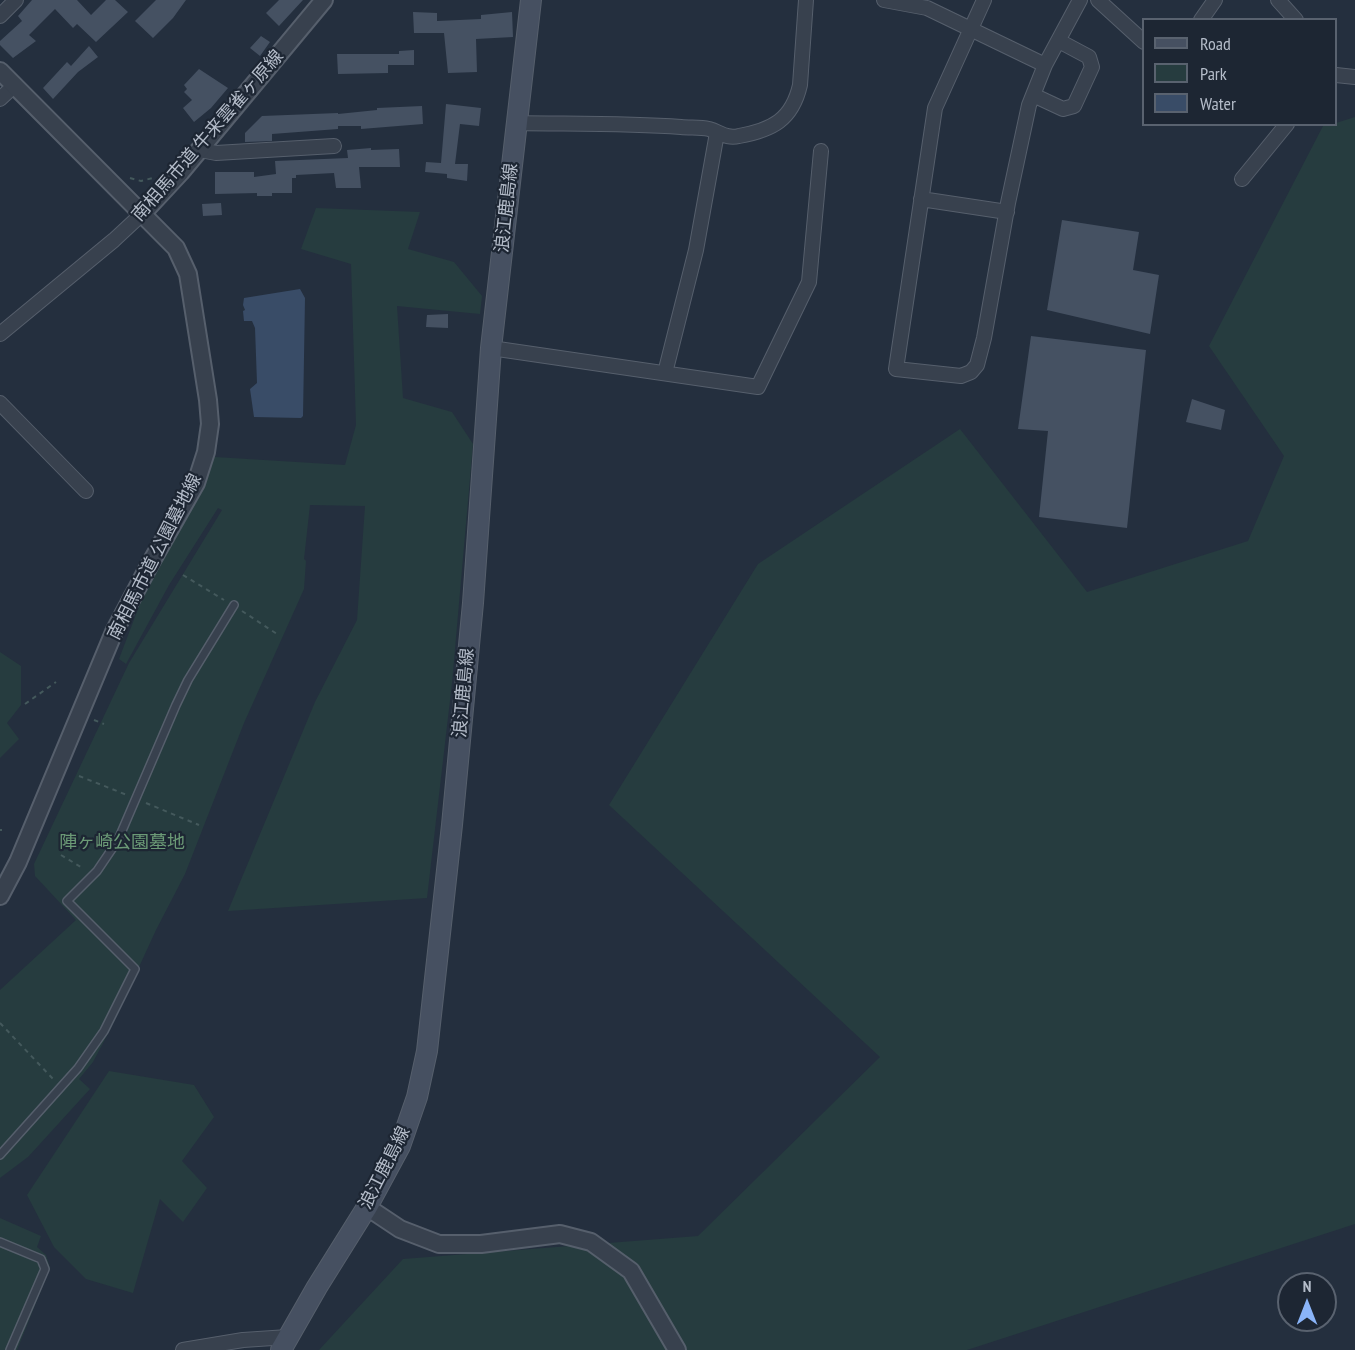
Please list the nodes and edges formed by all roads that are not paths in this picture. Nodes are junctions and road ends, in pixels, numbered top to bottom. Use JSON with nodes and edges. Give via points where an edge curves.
{"nodes":[{"id":1,"x":16,"y":0,"type":"edge"},
{"id":2,"x":324,"y":0,"type":"edge"},
{"id":3,"x":531,"y":0,"type":"edge"},
{"id":4,"x":806,"y":0,"type":"edge"},
{"id":5,"x":884,"y":0,"type":"edge"},
{"id":6,"x":984,"y":0,"type":"edge"},
{"id":7,"x":1080,"y":0,"type":"edge"},
{"id":8,"x":1098,"y":0,"type":"edge"},
{"id":9,"x":1215,"y":0,"type":"edge"},
{"id":10,"x":1278,"y":0,"type":"edge"},
{"id":11,"x":0,"y":16,"type":"edge"},
{"id":12,"x":1202,"y":18,"type":"edge"},
{"id":13,"x":1294,"y":18,"type":"edge"},
{"id":14,"x":971,"y":30,"type":"junction"},
{"id":15,"x":1059,"y":41,"type":"junction"},
{"id":16,"x":1142,"y":41,"type":"edge"},
{"id":17,"x":1045,"y":66,"type":"junction"},
{"id":18,"x":0,"y":71,"type":"edge"},
{"id":19,"x":1337,"y":75,"type":"edge"},
{"id":20,"x":1355,"y":77,"type":"edge"},
{"id":21,"x":15,"y":85,"type":"junction"},
{"id":22,"x":1033,"y":95,"type":"junction"},
{"id":23,"x":0,"y":99,"type":"edge"},
{"id":24,"x":516,"y":123,"type":"junction"},
{"id":25,"x":1285,"y":126,"type":"edge"},
{"id":26,"x":717,"y":133,"type":"junction"},
{"id":27,"x":334,"y":146,"type":"dead end"},
{"id":28,"x":200,"y":150,"type":"junction"},
{"id":29,"x":821,"y":151,"type":"dead end"},
{"id":30,"x":1242,"y":178,"type":"dead end"},
{"id":31,"x":921,"y":199,"type":"junction"},
{"id":32,"x":1006,"y":212,"type":"junction"},
{"id":33,"x":143,"y":213,"type":"junction"},
{"id":34,"x":0,"y":334,"type":"edge"},
{"id":35,"x":491,"y":348,"type":"junction"},
{"id":36,"x":665,"y":373,"type":"junction"},
{"id":37,"x":0,"y":404,"type":"edge"},
{"id":38,"x":86,"y":491,"type":"dead end"},
{"id":39,"x":234,"y":605,"type":"dead end"},
{"id":40,"x":0,"y":896,"type":"edge"},
{"id":41,"x":0,"y":1155,"type":"edge"},
{"id":42,"x":367,"y":1207,"type":"junction"},
{"id":43,"x":0,"y":1242,"type":"edge"},
{"id":44,"x":284,"y":1344,"type":"edge"},
{"id":45,"x":10,"y":1350,"type":"edge"},
{"id":46,"x":183,"y":1350,"type":"edge"},
{"id":47,"x":677,"y":1350,"type":"edge"}],
"edges":[{"from":1,"to":11,"type":"street"},
{"from":2,"to":28,"type":"street","name":"南相馬市道 牛来雲雀ヶ原線"},
{"from":3,"to":24,"type":"main road","name":"浪江鹿島線"},
{"from":4,"to":26,"type":"street","via":[[800,85],[790,110],[770,127],[733,137]]},
{"from":5,"to":14,"type":"street","via":[[927,8]]},
{"from":6,"to":14,"type":"street"},
{"from":7,"to":15,"type":"street"},
{"from":8,"to":16,"type":"street"},
{"from":9,"to":12,"type":"street"},
{"from":10,"to":13,"type":"street"},
{"from":14,"to":17,"type":"street"},
{"from":14,"to":31,"type":"street","via":[[935,108]]},
{"from":15,"to":17,"type":"street"},
{"from":15,"to":22,"type":"street","via":[[1089,57],[1092,67],[1074,106],[1063,109]]},
{"from":17,"to":22,"type":"street"},
{"from":18,"to":21,"type":"street","name":"南相馬市道 公園墓地線"},
{"from":19,"to":20,"type":"street"},
{"from":21,"to":23,"type":"street"},
{"from":21,"to":33,"type":"street","name":"南相馬市道 公園墓地線"},
{"from":22,"to":32,"type":"street"},
{"from":24,"to":26,"type":"street","via":[[673,126]]},
{"from":24,"to":35,"type":"main road","name":"浪江鹿島線"},
{"from":25,"to":30,"type":"street"},
{"from":26,"to":36,"type":"street","via":[[692,269]]},
{"from":27,"to":28,"type":"street","via":[[216,153]]},
{"from":28,"to":33,"type":"street","name":"南相馬市道 牛来雲雀ヶ原線"},
{"from":29,"to":36,"type":"street","via":[[809,282],[762,382],[758,387]]},
{"from":31,"to":32,"type":"street"},
{"from":31,"to":32,"type":"street","via":[[896,369],[961,376],[976,365]]},
{"from":33,"to":34,"type":"street","name":"南相馬市道 牛来雲雀ヶ原線"},
{"from":33,"to":40,"type":"street","name":"南相馬市道 公園墓地線","via":[[176,248],[188,274],[208,400],[206,452],[196,483],[114,632],[18,862]]},
{"from":35,"to":36,"type":"street"},
{"from":35,"to":42,"type":"main road","name":"浪江鹿島線","via":[[471,626],[427,1051],[400,1146]]},
{"from":37,"to":38,"type":"street"},
{"from":39,"to":41,"type":"lane","via":[[188,680],[107,859],[67,901],[135,969],[104,1031],[78,1068]]},
{"from":42,"to":44,"type":"main road","name":"浪江鹿島線"},
{"from":42,"to":47,"type":"street","via":[[399,1230],[440,1244],[481,1244],[561,1234],[591,1242],[631,1271]]},
{"from":43,"to":45,"type":"lane","via":[[41,1259],[45,1269]]},
{"from":44,"to":46,"type":"street","via":[[243,1340]]}]}
